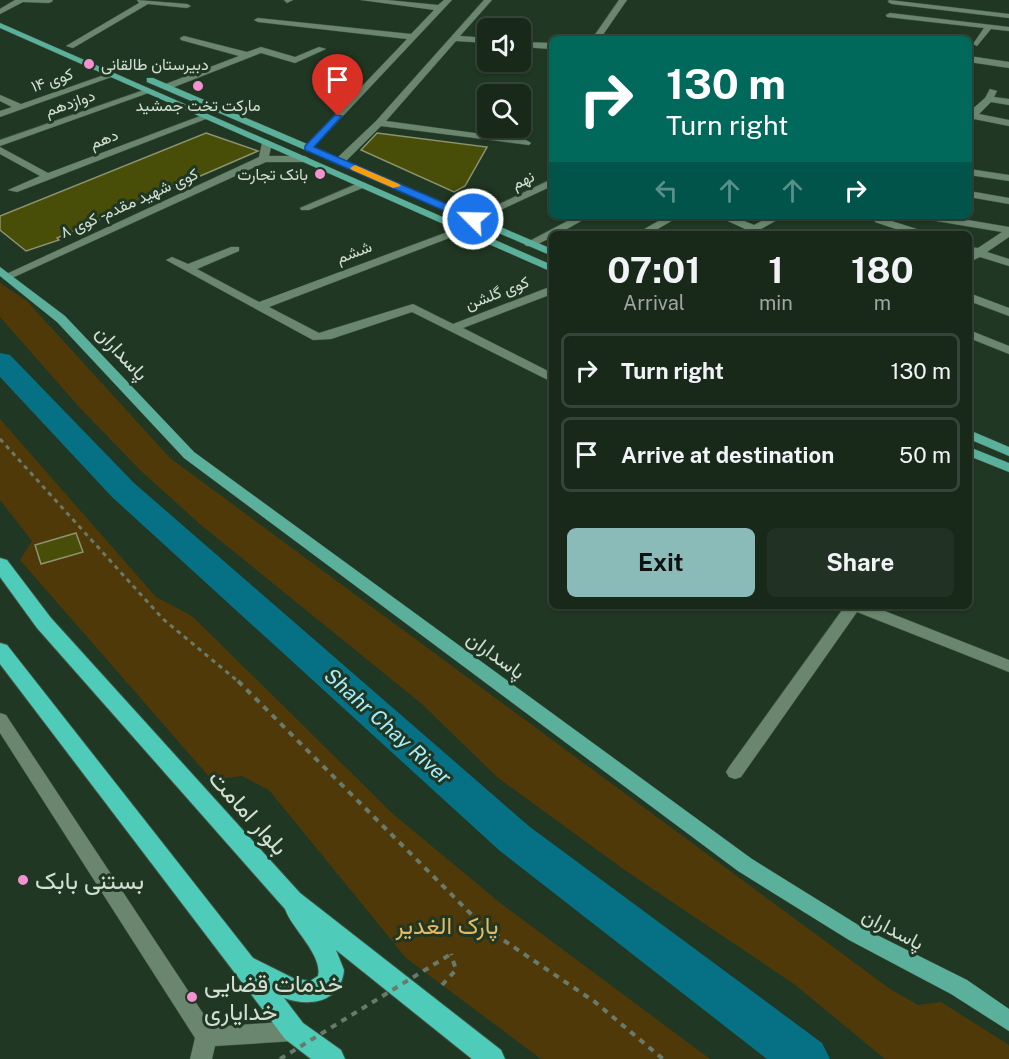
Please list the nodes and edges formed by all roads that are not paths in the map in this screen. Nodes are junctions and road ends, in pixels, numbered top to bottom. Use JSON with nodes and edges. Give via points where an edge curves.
{"nodes":[{"id":1,"x":21,"y":0,"type":"edge"},
{"id":2,"x":131,"y":0,"type":"edge"},
{"id":3,"x":365,"y":0,"type":"edge"},
{"id":4,"x":448,"y":0,"type":"edge"},
{"id":5,"x":488,"y":0,"type":"edge"},
{"id":6,"x":623,"y":0,"type":"edge"},
{"id":7,"x":49,"y":1,"type":"edge"},
{"id":8,"x":148,"y":1,"type":"edge"},
{"id":9,"x":892,"y":2,"type":"dead end"},
{"id":10,"x":187,"y":6,"type":"dead end"},
{"id":11,"x":440,"y":8,"type":"junction"},
{"id":12,"x":0,"y":14,"type":"edge"},
{"id":13,"x":890,"y":15,"type":"dead end"},
{"id":14,"x":1009,"y":16,"type":"edge"},
{"id":15,"x":258,"y":20,"type":"dead end"},
{"id":16,"x":0,"y":25,"type":"edge"},
{"id":17,"x":989,"y":27,"type":"junction"},
{"id":18,"x":1009,"y":28,"type":"edge"},
{"id":19,"x":598,"y":36,"type":"edge"},
{"id":20,"x":184,"y":38,"type":"dead end"},
{"id":21,"x":412,"y":38,"type":"junction"},
{"id":22,"x":453,"y":38,"type":"junction"},
{"id":23,"x":477,"y":40,"type":"edge"},
{"id":24,"x":977,"y":44,"type":"dead end"},
{"id":25,"x":531,"y":45,"type":"edge"},
{"id":26,"x":70,"y":46,"type":"junction"},
{"id":27,"x":549,"y":46,"type":"edge"},
{"id":28,"x":322,"y":49,"type":"dead end"},
{"id":29,"x":85,"y":53,"type":"junction"},
{"id":30,"x":247,"y":55,"type":"junction"},
{"id":31,"x":74,"y":57,"type":"junction"},
{"id":32,"x":972,"y":61,"type":"edge"},
{"id":33,"x":1009,"y":65,"type":"edge"},
{"id":34,"x":113,"y":75,"type":"junction"},
{"id":35,"x":166,"y":87,"type":"junction"},
{"id":36,"x":150,"y":91,"type":"junction"},
{"id":37,"x":0,"y":98,"type":"edge"},
{"id":38,"x":1009,"y":102,"type":"edge"},
{"id":39,"x":20,"y":107,"type":"junction"},
{"id":40,"x":972,"y":113,"type":"edge"},
{"id":41,"x":0,"y":114,"type":"edge"},
{"id":42,"x":972,"y":115,"type":"edge"},
{"id":43,"x":206,"y":117,"type":"junction"},
{"id":44,"x":378,"y":123,"type":"junction"},
{"id":45,"x":1009,"y":123,"type":"edge"},
{"id":46,"x":0,"y":142,"type":"edge"},
{"id":47,"x":267,"y":143,"type":"junction"},
{"id":48,"x":526,"y":143,"type":"dead end"},
{"id":49,"x":308,"y":148,"type":"junction"},
{"id":50,"x":0,"y":150,"type":"edge"},
{"id":51,"x":264,"y":159,"type":"junction"},
{"id":52,"x":305,"y":159,"type":"junction"},
{"id":53,"x":340,"y":161,"type":"junction"},
{"id":54,"x":972,"y":172,"type":"edge"},
{"id":55,"x":48,"y":177,"type":"junction"},
{"id":56,"x":1009,"y":178,"type":"edge"},
{"id":57,"x":549,"y":183,"type":"edge"},
{"id":58,"x":360,"y":185,"type":"junction"},
{"id":59,"x":13,"y":190,"type":"dead end"},
{"id":60,"x":972,"y":195,"type":"edge"},
{"id":61,"x":1009,"y":201,"type":"edge"},
{"id":62,"x":305,"y":208,"type":"dead end"},
{"id":63,"x":473,"y":219,"type":"junction"},
{"id":64,"x":579,"y":219,"type":"edge"},
{"id":65,"x":669,"y":219,"type":"edge"},
{"id":66,"x":727,"y":219,"type":"edge"},
{"id":67,"x":773,"y":219,"type":"edge"},
{"id":68,"x":941,"y":219,"type":"edge"},
{"id":69,"x":879,"y":220,"type":"dead end"},
{"id":70,"x":461,"y":230,"type":"junction"},
{"id":71,"x":556,"y":231,"type":"edge"},
{"id":72,"x":647,"y":231,"type":"edge"},
{"id":73,"x":749,"y":231,"type":"edge"},
{"id":74,"x":913,"y":231,"type":"edge"},
{"id":75,"x":1009,"y":231,"type":"edge"},
{"id":76,"x":549,"y":235,"type":"edge"},
{"id":77,"x":531,"y":244,"type":"junction"},
{"id":78,"x":236,"y":249,"type":"dead end"},
{"id":79,"x":549,"y":252,"type":"edge"},
{"id":80,"x":972,"y":254,"type":"edge"},
{"id":81,"x":172,"y":260,"type":"dead end"},
{"id":82,"x":1009,"y":263,"type":"edge"},
{"id":83,"x":188,"y":268,"type":"junction"},
{"id":84,"x":549,"y":268,"type":"edge"},
{"id":85,"x":4,"y":273,"type":"edge"},
{"id":86,"x":549,"y":291,"type":"edge"},
{"id":87,"x":972,"y":298,"type":"edge"},
{"id":88,"x":259,"y":306,"type":"junction"},
{"id":89,"x":1009,"y":312,"type":"edge"},
{"id":90,"x":453,"y":328,"type":"junction"},
{"id":91,"x":972,"y":335,"type":"edge"},
{"id":92,"x":1009,"y":350,"type":"edge"},
{"id":93,"x":549,"y":376,"type":"edge"},
{"id":94,"x":972,"y":435,"type":"edge"},
{"id":95,"x":972,"y":452,"type":"edge"},
{"id":96,"x":1009,"y":452,"type":"edge"},
{"id":97,"x":1009,"y":468,"type":"edge"},
{"id":98,"x":0,"y":564,"type":"edge"},
{"id":99,"x":853,"y":609,"type":"edge"},
{"id":100,"x":863,"y":609,"type":"edge"},
{"id":101,"x":0,"y":650,"type":"edge"},
{"id":102,"x":1009,"y":666,"type":"edge"},
{"id":103,"x":0,"y":719,"type":"edge"},
{"id":104,"x":735,"y":772,"type":"dead end"},
{"id":105,"x":291,"y":900,"type":"junction"},
{"id":106,"x":240,"y":964,"type":"junction"},
{"id":107,"x":1009,"y":1021,"type":"edge"},
{"id":108,"x":294,"y":1031,"type":"junction"},
{"id":109,"x":206,"y":1037,"type":"junction"},
{"id":110,"x":201,"y":1059,"type":"edge"},
{"id":111,"x":332,"y":1059,"type":"edge"},
{"id":112,"x":492,"y":1059,"type":"edge"}],
"edges":[{"from":1,"to":7,"type":"street"},
{"from":1,"to":12,"type":"street"},
{"from":2,"to":8,"type":"street"},
{"from":3,"to":11,"type":"street"},
{"from":4,"to":11,"type":"street"},
{"from":5,"to":22,"type":"street"},
{"from":6,"to":19,"type":"street"},
{"from":8,"to":10,"type":"street"},
{"from":8,"to":26,"type":"street"},
{"from":9,"to":14,"type":"street"},
{"from":11,"to":21,"type":"street"},
{"from":12,"to":26,"type":"main road"},
{"from":13,"to":17,"type":"street"},
{"from":15,"to":21,"type":"street"},
{"from":16,"to":31,"type":"main road"},
{"from":17,"to":18,"type":"street"},
{"from":17,"to":24,"type":"street"},
{"from":20,"to":30,"type":"street"},
{"from":21,"to":49,"type":"street"},
{"from":22,"to":23,"type":"street"},
{"from":22,"to":44,"type":"street"},
{"from":25,"to":27,"type":"street"},
{"from":26,"to":29,"type":"main road"},
{"from":28,"to":30,"type":"street","via":[[295,60],[261,50]]},
{"from":29,"to":31,"type":"main road"},
{"from":29,"to":35,"type":"main road"},
{"from":30,"to":35,"type":"street"},
{"from":31,"to":34,"type":"main road"},
{"from":32,"to":33,"type":"street"},
{"from":34,"to":36,"type":"main road"},
{"from":34,"to":39,"type":"street","name":"کوی ۱۴"},
{"from":35,"to":49,"type":"main road"},
{"from":36,"to":43,"type":"main road"},
{"from":36,"to":46,"type":"street","name":"دوازدهم"},
{"from":37,"to":39,"type":"street"},
{"from":38,"to":40,"type":"street","via":[[991,95]]},
{"from":39,"to":41,"type":"street","name":"کوی ۱۴"},
{"from":42,"to":45,"type":"street"},
{"from":43,"to":47,"type":"main road"},
{"from":43,"to":55,"type":"street","name":"دهم"},
{"from":44,"to":48,"type":"street"},
{"from":44,"to":53,"type":"street"},
{"from":47,"to":51,"type":"street"},
{"from":47,"to":52,"type":"main road"},
{"from":49,"to":53,"type":"main road"},
{"from":50,"to":55,"type":"street"},
{"from":51,"to":52,"type":"street"},
{"from":51,"to":85,"type":"street","name":"کوی شهید مقدم- کوی ۸","via":[[96,227]]},
{"from":52,"to":58,"type":"main road"},
{"from":53,"to":63,"type":"main road"},
{"from":54,"to":56,"type":"street"},
{"from":55,"to":59,"type":"street","name":"دهم"},
{"from":57,"to":63,"type":"street","name":"نهم"},
{"from":58,"to":62,"type":"street"},
{"from":58,"to":70,"type":"main road"},
{"from":60,"to":61,"type":"street"},
{"from":63,"to":77,"type":"main road"},
{"from":64,"to":71,"type":"street"},
{"from":65,"to":72,"type":"street"},
{"from":66,"to":73,"type":"street"},
{"from":67,"to":73,"type":"street"},
{"from":68,"to":75,"type":"street"},
{"from":69,"to":74,"type":"street"},
{"from":70,"to":84,"type":"main road"},
{"from":70,"to":88,"type":"street","name":"ششم"},
{"from":75,"to":80,"type":"street"},
{"from":76,"to":77,"type":"street"},
{"from":77,"to":79,"type":"main road"},
{"from":78,"to":83,"type":"street"},
{"from":80,"to":82,"type":"street"},
{"from":81,"to":83,"type":"street"},
{"from":83,"to":88,"type":"street"},
{"from":85,"to":107,"type":"main road","name":"پاسداران","via":[[61,319],[189,455],[745,865],[856,934],[959,987]]},
{"from":86,"to":90,"type":"street","name":"کوی گلشن"},
{"from":87,"to":89,"type":"street"},
{"from":88,"to":90,"type":"street","via":[[317,337],[413,308]]},
{"from":90,"to":93,"type":"street"},
{"from":91,"to":92,"type":"street"},
{"from":94,"to":96,"type":"main road"},
{"from":95,"to":97,"type":"main road"},
{"from":98,"to":105,"type":"highway","name":"بلوار امامت","via":[[44,623]]},
{"from":99,"to":104,"type":"street"},
{"from":100,"to":102,"type":"street"},
{"from":101,"to":106,"type":"highway"},
{"from":103,"to":109,"type":"street"},
{"from":105,"to":106,"type":"highway","via":[[332,968],[325,987],[294,992]]},
{"from":105,"to":112,"type":"highway","name":"بلوار امامت"},
{"from":106,"to":108,"type":"highway"},
{"from":108,"to":109,"type":"street"},
{"from":108,"to":111,"type":"highway"},
{"from":109,"to":110,"type":"street"}]}
